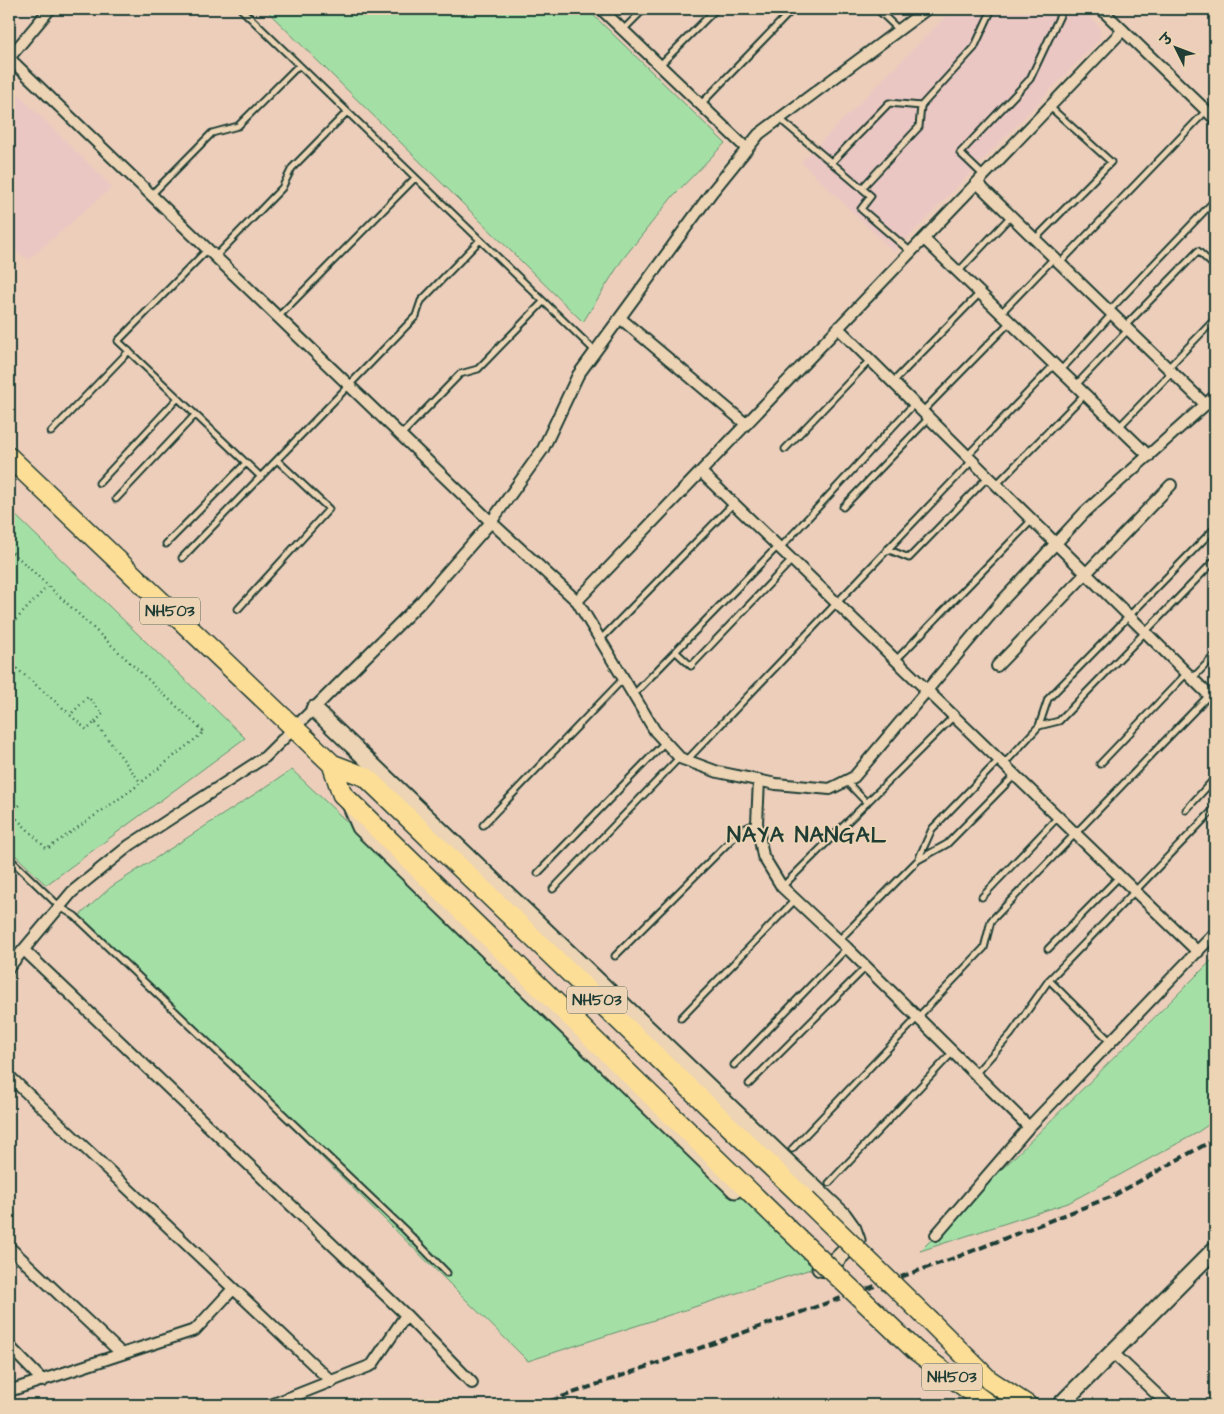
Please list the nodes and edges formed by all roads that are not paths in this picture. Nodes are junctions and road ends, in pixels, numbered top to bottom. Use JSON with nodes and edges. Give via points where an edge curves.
{"nodes":[{"id":1,"x":50,"y":9,"type":"edge"},
{"id":2,"x":241,"y":9,"type":"edge"},
{"id":3,"x":602,"y":9,"type":"edge"},
{"id":4,"x":644,"y":9,"type":"edge"},
{"id":5,"x":716,"y":9,"type":"edge"},
{"id":6,"x":793,"y":9,"type":"edge"},
{"id":7,"x":877,"y":9,"type":"edge"},
{"id":8,"x":927,"y":9,"type":"edge"},
{"id":9,"x":992,"y":9,"type":"edge"},
{"id":10,"x":1063,"y":9,"type":"edge"},
{"id":11,"x":1101,"y":9,"type":"edge"},
{"id":12,"x":623,"y":30,"type":"junction"},
{"id":13,"x":898,"y":30,"type":"junction"},
{"id":14,"x":1123,"y":30,"type":"junction"},
{"id":15,"x":299,"y":65,"type":"junction"},
{"id":16,"x":660,"y":66,"type":"junction"},
{"id":17,"x":700,"y":104,"type":"junction"},
{"id":18,"x":921,"y":106,"type":"junction"},
{"id":19,"x":1050,"y":107,"type":"junction"},
{"id":20,"x":1206,"y":111,"type":"junction"},
{"id":21,"x":347,"y":112,"type":"junction"},
{"id":22,"x":780,"y":118,"type":"junction"},
{"id":23,"x":1215,"y":119,"type":"edge"},
{"id":24,"x":746,"y":149,"type":"junction"},
{"id":25,"x":832,"y":162,"type":"junction"},
{"id":26,"x":416,"y":178,"type":"junction"},
{"id":27,"x":980,"y":180,"type":"junction"},
{"id":28,"x":862,"y":188,"type":"junction"},
{"id":29,"x":151,"y":195,"type":"junction"},
{"id":30,"x":1215,"y":200,"type":"edge"},
{"id":31,"x":1011,"y":216,"type":"junction"},
{"id":32,"x":924,"y":239,"type":"junction"},
{"id":33,"x":1035,"y":239,"type":"junction"},
{"id":34,"x":480,"y":240,"type":"junction"},
{"id":35,"x":911,"y":252,"type":"junction"},
{"id":36,"x":212,"y":253,"type":"junction"},
{"id":37,"x":1057,"y":260,"type":"junction"},
{"id":38,"x":1214,"y":264,"type":"edge"},
{"id":39,"x":958,"y":272,"type":"junction"},
{"id":40,"x":980,"y":293,"type":"junction"},
{"id":41,"x":544,"y":302,"type":"junction"},
{"id":42,"x":1001,"y":313,"type":"junction"},
{"id":43,"x":1111,"y":313,"type":"junction"},
{"id":44,"x":278,"y":317,"type":"junction"},
{"id":45,"x":620,"y":318,"type":"junction"},
{"id":46,"x":1215,"y":318,"type":"edge"},
{"id":47,"x":1010,"y":322,"type":"junction"},
{"id":48,"x":838,"y":328,"type":"junction"},
{"id":49,"x":1127,"y":328,"type":"junction"},
{"id":50,"x":129,"y":351,"type":"junction"},
{"id":51,"x":595,"y":352,"type":"junction"},
{"id":52,"x":870,"y":360,"type":"junction"},
{"id":53,"x":1058,"y":368,"type":"junction"},
{"id":54,"x":1170,"y":370,"type":"junction"},
{"id":55,"x":893,"y":383,"type":"junction"},
{"id":56,"x":1076,"y":385,"type":"junction"},
{"id":57,"x":349,"y":386,"type":"junction"},
{"id":58,"x":1085,"y":394,"type":"junction"},
{"id":59,"x":1215,"y":396,"type":"edge"},
{"id":60,"x":178,"y":398,"type":"junction"},
{"id":61,"x":914,"y":404,"type":"junction"},
{"id":62,"x":1206,"y":405,"type":"junction"},
{"id":63,"x":195,"y":415,"type":"junction"},
{"id":64,"x":926,"y":415,"type":"junction"},
{"id":65,"x":746,"y":424,"type":"junction"},
{"id":66,"x":1119,"y":427,"type":"junction"},
{"id":67,"x":51,"y":432,"type":"dead end"},
{"id":68,"x":401,"y":435,"type":"junction"},
{"id":69,"x":785,"y":449,"type":"dead end"},
{"id":70,"x":1150,"y":456,"type":"junction"},
{"id":71,"x":9,"y":457,"type":"edge"},
{"id":72,"x":969,"y":458,"type":"junction"},
{"id":73,"x":278,"y":460,"type":"junction"},
{"id":74,"x":246,"y":463,"type":"junction"},
{"id":75,"x":701,"y":472,"type":"junction"},
{"id":76,"x":261,"y":477,"type":"junction"},
{"id":77,"x":988,"y":477,"type":"junction"},
{"id":78,"x":99,"y":483,"type":"dead end"},
{"id":79,"x":996,"y":485,"type":"junction"},
{"id":80,"x":1171,"y":485,"type":"dead end"},
{"id":81,"x":116,"y":498,"type":"dead end"},
{"id":82,"x":734,"y":504,"type":"junction"},
{"id":83,"x":843,"y":508,"type":"dead end"},
{"id":84,"x":1032,"y":520,"type":"junction"},
{"id":85,"x":491,"y":522,"type":"junction"},
{"id":86,"x":1215,"y":528,"type":"edge"},
{"id":87,"x":166,"y":544,"type":"dead end"},
{"id":88,"x":1056,"y":544,"type":"junction"},
{"id":89,"x":779,"y":547,"type":"junction"},
{"id":90,"x":887,"y":549,"type":"junction"},
{"id":91,"x":182,"y":558,"type":"dead end"},
{"id":92,"x":792,"y":560,"type":"junction"},
{"id":93,"x":1215,"y":560,"type":"edge"},
{"id":94,"x":1086,"y":574,"type":"junction"},
{"id":95,"x":577,"y":601,"type":"junction"},
{"id":96,"x":836,"y":603,"type":"junction"},
{"id":97,"x":238,"y":609,"type":"dead end"},
{"id":98,"x":1128,"y":616,"type":"junction"},
{"id":99,"x":1145,"y":632,"type":"junction"},
{"id":100,"x":601,"y":639,"type":"junction"},
{"id":101,"x":676,"y":651,"type":"junction"},
{"id":102,"x":1215,"y":654,"type":"edge"},
{"id":103,"x":896,"y":660,"type":"junction"},
{"id":104,"x":997,"y":666,"type":"dead end"},
{"id":105,"x":1190,"y":676,"type":"junction"},
{"id":106,"x":625,"y":678,"type":"junction"},
{"id":107,"x":927,"y":690,"type":"junction"},
{"id":108,"x":634,"y":694,"type":"junction"},
{"id":109,"x":1213,"y":695,"type":"edge"},
{"id":110,"x":314,"y":709,"type":"junction"},
{"id":111,"x":954,"y":716,"type":"junction"},
{"id":112,"x":1038,"y":726,"type":"junction"},
{"id":113,"x":294,"y":730,"type":"junction"},
{"id":114,"x":665,"y":742,"type":"junction"},
{"id":115,"x":683,"y":759,"type":"junction"},
{"id":116,"x":1001,"y":762,"type":"junction"},
{"id":117,"x":332,"y":764,"type":"junction"},
{"id":118,"x":1100,"y":764,"type":"dead end"},
{"id":119,"x":1015,"y":775,"type":"junction"},
{"id":120,"x":1215,"y":778,"type":"edge"},
{"id":121,"x":759,"y":780,"type":"junction"},
{"id":122,"x":370,"y":781,"type":"junction"},
{"id":123,"x":846,"y":781,"type":"junction"},
{"id":124,"x":395,"y":786,"type":"junction"},
{"id":125,"x":349,"y":801,"type":"junction"},
{"id":126,"x":867,"y":803,"type":"junction"},
{"id":127,"x":1215,"y":808,"type":"edge"},
{"id":128,"x":1186,"y":810,"type":"dead end"},
{"id":129,"x":1058,"y":817,"type":"junction"},
{"id":130,"x":757,"y":823,"type":"junction"},
{"id":131,"x":483,"y":826,"type":"dead end"},
{"id":132,"x":1076,"y":834,"type":"junction"},
{"id":133,"x":9,"y":858,"type":"edge"},
{"id":134,"x":918,"y":860,"type":"junction"},
{"id":135,"x":538,"y":873,"type":"dead end"},
{"id":136,"x":1120,"y":876,"type":"junction"},
{"id":137,"x":782,"y":887,"type":"junction"},
{"id":138,"x":553,"y":889,"type":"dead end"},
{"id":139,"x":1136,"y":892,"type":"junction"},
{"id":140,"x":982,"y":897,"type":"dead end"},
{"id":141,"x":795,"y":900,"type":"junction"},
{"id":142,"x":60,"y":907,"type":"junction"},
{"id":143,"x":1215,"y":933,"type":"edge"},
{"id":144,"x":843,"y":944,"type":"junction"},
{"id":145,"x":1048,"y":949,"type":"dead end"},
{"id":146,"x":24,"y":950,"type":"junction"},
{"id":147,"x":1198,"y":952,"type":"junction"},
{"id":148,"x":616,"y":956,"type":"dead end"},
{"id":149,"x":9,"y":967,"type":"edge"},
{"id":150,"x":866,"y":967,"type":"junction"},
{"id":151,"x":1049,"y":980,"type":"junction"},
{"id":152,"x":681,"y":1018,"type":"dead end"},
{"id":153,"x":917,"y":1018,"type":"junction"},
{"id":154,"x":1111,"y":1042,"type":"junction"},
{"id":155,"x":952,"y":1053,"type":"junction"},
{"id":156,"x":734,"y":1065,"type":"dead end"},
{"id":157,"x":975,"y":1074,"type":"junction"},
{"id":158,"x":9,"y":1076,"type":"edge"},
{"id":159,"x":748,"y":1084,"type":"dead end"},
{"id":160,"x":1029,"y":1127,"type":"junction"},
{"id":161,"x":792,"y":1149,"type":"dead end"},
{"id":162,"x":829,"y":1183,"type":"dead end"},
{"id":163,"x":936,"y":1235,"type":"dead end"},
{"id":164,"x":9,"y":1247,"type":"edge"},
{"id":165,"x":1215,"y":1249,"type":"edge"},
{"id":166,"x":447,"y":1273,"type":"dead end"},
{"id":167,"x":233,"y":1289,"type":"junction"},
{"id":168,"x":406,"y":1315,"type":"junction"},
{"id":169,"x":9,"y":1346,"type":"edge"},
{"id":170,"x":121,"y":1353,"type":"junction"},
{"id":171,"x":1113,"y":1353,"type":"junction"},
{"id":172,"x":43,"y":1381,"type":"junction"},
{"id":173,"x":332,"y":1382,"type":"junction"},
{"id":174,"x":472,"y":1383,"type":"dead end"},
{"id":175,"x":9,"y":1391,"type":"edge"},
{"id":176,"x":271,"y":1405,"type":"edge"},
{"id":177,"x":989,"y":1405,"type":"edge"},
{"id":178,"x":1027,"y":1405,"type":"edge"},
{"id":179,"x":1060,"y":1405,"type":"edge"},
{"id":180,"x":1168,"y":1405,"type":"edge"}],
"edges":[{"from":1,"to":29,"type":"street","via":[[9,58]]},
{"from":2,"to":15,"type":"lane"},
{"from":3,"to":12,"type":"street"},
{"from":4,"to":12,"type":"lane"},
{"from":5,"to":16,"type":"lane"},
{"from":6,"to":17,"type":"lane"},
{"from":7,"to":13,"type":"lane"},
{"from":8,"to":13,"type":"street"},
{"from":9,"to":18,"type":"lane","via":[[974,48]]},
{"from":10,"to":27,"type":"lane","via":[[1030,79],[960,153]]},
{"from":11,"to":14,"type":"street"},
{"from":12,"to":16,"type":"street"},
{"from":13,"to":22,"type":"street"},
{"from":14,"to":19,"type":"street"},
{"from":14,"to":20,"type":"street"},
{"from":15,"to":21,"type":"lane"},
{"from":15,"to":29,"type":"lane","via":[[238,126],[212,133]]},
{"from":16,"to":17,"type":"street"},
{"from":17,"to":24,"type":"street"},
{"from":18,"to":25,"type":"lane","via":[[889,103]]},
{"from":18,"to":28,"type":"lane","via":[[919,127]]},
{"from":19,"to":27,"type":"street"},
{"from":19,"to":33,"type":"lane","via":[[1111,162]]},
{"from":20,"to":23,"type":"street"},
{"from":20,"to":37,"type":"lane"},
{"from":21,"to":26,"type":"lane"},
{"from":21,"to":36,"type":"lane","via":[[292,168],[282,188]]},
{"from":22,"to":24,"type":"street"},
{"from":22,"to":25,"type":"lane"},
{"from":24,"to":45,"type":"street"},
{"from":25,"to":28,"type":"lane"},
{"from":26,"to":34,"type":"lane"},
{"from":26,"to":44,"type":"lane"},
{"from":27,"to":31,"type":"street"},
{"from":27,"to":32,"type":"street"},
{"from":28,"to":35,"type":"lane","via":[[871,196],[861,210]]},
{"from":29,"to":36,"type":"street"},
{"from":30,"to":43,"type":"lane"},
{"from":31,"to":33,"type":"street"},
{"from":31,"to":39,"type":"lane"},
{"from":32,"to":35,"type":"street"},
{"from":32,"to":39,"type":"street"},
{"from":33,"to":37,"type":"street"},
{"from":34,"to":41,"type":"lane"},
{"from":34,"to":57,"type":"lane","via":[[421,301],[416,316]]},
{"from":35,"to":48,"type":"street"},
{"from":36,"to":44,"type":"street"},
{"from":36,"to":50,"type":"lane","via":[[118,341]]},
{"from":37,"to":42,"type":"lane"},
{"from":37,"to":43,"type":"street"},
{"from":38,"to":49,"type":"lane","via":[[1198,251]]},
{"from":39,"to":40,"type":"street"},
{"from":40,"to":42,"type":"street"},
{"from":40,"to":55,"type":"lane"},
{"from":41,"to":51,"type":"lane"},
{"from":41,"to":68,"type":"lane","via":[[478,369],[460,374]]},
{"from":42,"to":47,"type":"street"},
{"from":43,"to":49,"type":"street"},
{"from":43,"to":53,"type":"lane"},
{"from":44,"to":57,"type":"street"},
{"from":45,"to":51,"type":"street"},
{"from":45,"to":65,"type":"street"},
{"from":46,"to":54,"type":"lane"},
{"from":47,"to":53,"type":"street"},
{"from":47,"to":64,"type":"lane"},
{"from":48,"to":52,"type":"street"},
{"from":48,"to":65,"type":"street"},
{"from":49,"to":54,"type":"street"},
{"from":49,"to":56,"type":"lane"},
{"from":50,"to":60,"type":"lane"},
{"from":50,"to":67,"type":"lane"},
{"from":51,"to":85,"type":"street","via":[[578,375],[543,449]]},
{"from":52,"to":55,"type":"street"},
{"from":52,"to":69,"type":"lane"},
{"from":53,"to":56,"type":"street"},
{"from":53,"to":72,"type":"lane"},
{"from":54,"to":62,"type":"street"},
{"from":54,"to":66,"type":"lane"},
{"from":55,"to":61,"type":"street"},
{"from":56,"to":58,"type":"street"},
{"from":57,"to":68,"type":"street"},
{"from":57,"to":73,"type":"lane"},
{"from":58,"to":66,"type":"street"},
{"from":58,"to":79,"type":"lane"},
{"from":59,"to":62,"type":"street"},
{"from":60,"to":63,"type":"lane"},
{"from":60,"to":78,"type":"lane"},
{"from":61,"to":64,"type":"street"},
{"from":61,"to":89,"type":"lane"},
{"from":62,"to":70,"type":"street"},
{"from":63,"to":74,"type":"lane"},
{"from":63,"to":81,"type":"lane"},
{"from":64,"to":72,"type":"street"},
{"from":64,"to":83,"type":"lane"},
{"from":65,"to":75,"type":"street"},
{"from":66,"to":70,"type":"street"},
{"from":68,"to":85,"type":"street"},
{"from":70,"to":88,"type":"street","via":[[1085,512]]},
{"from":71,"to":113,"type":"highway","number":"NH503"},
{"from":72,"to":77,"type":"street"},
{"from":72,"to":90,"type":"lane"},
{"from":73,"to":76,"type":"lane"},
{"from":73,"to":97,"type":"lane","via":[[329,509]]},
{"from":74,"to":76,"type":"lane"},
{"from":74,"to":87,"type":"lane"},
{"from":75,"to":82,"type":"street"},
{"from":75,"to":95,"type":"street"},
{"from":76,"to":91,"type":"lane"},
{"from":77,"to":79,"type":"street"},
{"from":77,"to":90,"type":"lane","via":[[908,558]]},
{"from":79,"to":84,"type":"street"},
{"from":80,"to":94,"type":"street"},
{"from":82,"to":89,"type":"street"},
{"from":82,"to":100,"type":"lane"},
{"from":84,"to":88,"type":"street"},
{"from":84,"to":103,"type":"lane"},
{"from":85,"to":95,"type":"street"},
{"from":85,"to":110,"type":"street","via":[[420,603]]},
{"from":86,"to":98,"type":"lane"},
{"from":88,"to":94,"type":"street"},
{"from":88,"to":107,"type":"street","via":[[1003,600]]},
{"from":89,"to":92,"type":"street"},
{"from":89,"to":101,"type":"lane"},
{"from":90,"to":96,"type":"lane"},
{"from":92,"to":96,"type":"street"},
{"from":92,"to":101,"type":"lane","via":[[691,666]]},
{"from":93,"to":99,"type":"lane"},
{"from":94,"to":98,"type":"street"},
{"from":94,"to":104,"type":"street"},
{"from":95,"to":100,"type":"street"},
{"from":96,"to":103,"type":"street"},
{"from":96,"to":115,"type":"lane"},
{"from":98,"to":99,"type":"street"},
{"from":98,"to":112,"type":"lane","via":[[1048,699]]},
{"from":99,"to":105,"type":"street"},
{"from":99,"to":112,"type":"lane","via":[[1058,720]]},
{"from":100,"to":106,"type":"street"},
{"from":101,"to":108,"type":"lane"},
{"from":102,"to":105,"type":"lane"},
{"from":103,"to":107,"type":"street"},
{"from":105,"to":109,"type":"street"},
{"from":105,"to":118,"type":"lane"},
{"from":106,"to":108,"type":"street"},
{"from":106,"to":131,"type":"lane"},
{"from":107,"to":111,"type":"street"},
{"from":107,"to":123,"type":"street","via":[[854,776]]},
{"from":108,"to":114,"type":"street"},
{"from":109,"to":132,"type":"lane"},
{"from":110,"to":113,"type":"street"},
{"from":110,"to":124,"type":"street"},
{"from":111,"to":116,"type":"street"},
{"from":111,"to":126,"type":"lane"},
{"from":112,"to":116,"type":"lane"},
{"from":113,"to":117,"type":"highway","number":"NH503"},
{"from":113,"to":142,"type":"street","via":[[265,757],[130,845],[72,892]]},
{"from":114,"to":115,"type":"street"},
{"from":114,"to":135,"type":"lane"},
{"from":115,"to":121,"type":"street","via":[[718,772]]},
{"from":115,"to":138,"type":"lane"},
{"from":116,"to":119,"type":"street"},
{"from":116,"to":134,"type":"lane","via":[[932,829]]},
{"from":117,"to":122,"type":"highway","number":"NH503"},
{"from":117,"to":125,"type":"highway","number":"NH503","via":[[342,794]]},
{"from":119,"to":129,"type":"street"},
{"from":119,"to":134,"type":"lane","via":[[947,844]]},
{"from":120,"to":128,"type":"lane"},
{"from":121,"to":123,"type":"street","via":[[830,789]]},
{"from":121,"to":130,"type":"street"},
{"from":122,"to":124,"type":"street"},
{"from":122,"to":178,"type":"highway","number":"NH503","bridge":true,"via":[[989,1380]]},
{"from":123,"to":126,"type":"lane"},
{"from":124,"to":125,"type":"street","via":[[843,1215],[858,1240],[827,1269],[815,1267],[367,834],[360,827]]},
{"from":125,"to":177,"type":"highway","number":"NH503","bridge":true,"via":[[915,1350]]},
{"from":126,"to":137,"type":"lane"},
{"from":127,"to":139,"type":"lane"},
{"from":129,"to":132,"type":"street"},
{"from":129,"to":140,"type":"lane"},
{"from":130,"to":137,"type":"street","via":[[763,856]]},
{"from":130,"to":148,"type":"lane","via":[[741,830]]},
{"from":132,"to":136,"type":"street"},
{"from":132,"to":153,"type":"lane","via":[[991,921],[984,948]]},
{"from":133,"to":142,"type":"lane"},
{"from":134,"to":144,"type":"lane"},
{"from":136,"to":139,"type":"street"},
{"from":136,"to":145,"type":"lane"},
{"from":137,"to":141,"type":"street"},
{"from":139,"to":147,"type":"street"},
{"from":139,"to":151,"type":"lane"},
{"from":141,"to":144,"type":"street"},
{"from":141,"to":152,"type":"lane"},
{"from":142,"to":146,"type":"street"},
{"from":142,"to":166,"type":"lane","via":[[75,916]]},
{"from":143,"to":147,"type":"street"},
{"from":144,"to":150,"type":"street"},
{"from":144,"to":156,"type":"lane"},
{"from":146,"to":149,"type":"street"},
{"from":146,"to":168,"type":"street"},
{"from":147,"to":154,"type":"street"},
{"from":150,"to":153,"type":"street"},
{"from":150,"to":159,"type":"lane"},
{"from":151,"to":154,"type":"lane"},
{"from":151,"to":157,"type":"lane","via":[[1012,1034]]},
{"from":153,"to":155,"type":"street"},
{"from":153,"to":161,"type":"lane"},
{"from":154,"to":160,"type":"street"},
{"from":155,"to":157,"type":"street"},
{"from":155,"to":162,"type":"lane"},
{"from":157,"to":160,"type":"street"},
{"from":158,"to":167,"type":"street"},
{"from":160,"to":163,"type":"street"},
{"from":164,"to":170,"type":"street"},
{"from":165,"to":171,"type":"street"},
{"from":167,"to":170,"type":"street","via":[[195,1330]]},
{"from":167,"to":173,"type":"street"},
{"from":168,"to":173,"type":"street","via":[[372,1365]]},
{"from":168,"to":174,"type":"street"},
{"from":169,"to":172,"type":"street"},
{"from":170,"to":172,"type":"street"},
{"from":171,"to":179,"type":"street"},
{"from":171,"to":180,"type":"street"},
{"from":172,"to":175,"type":"street"},
{"from":173,"to":176,"type":"street"}]}
